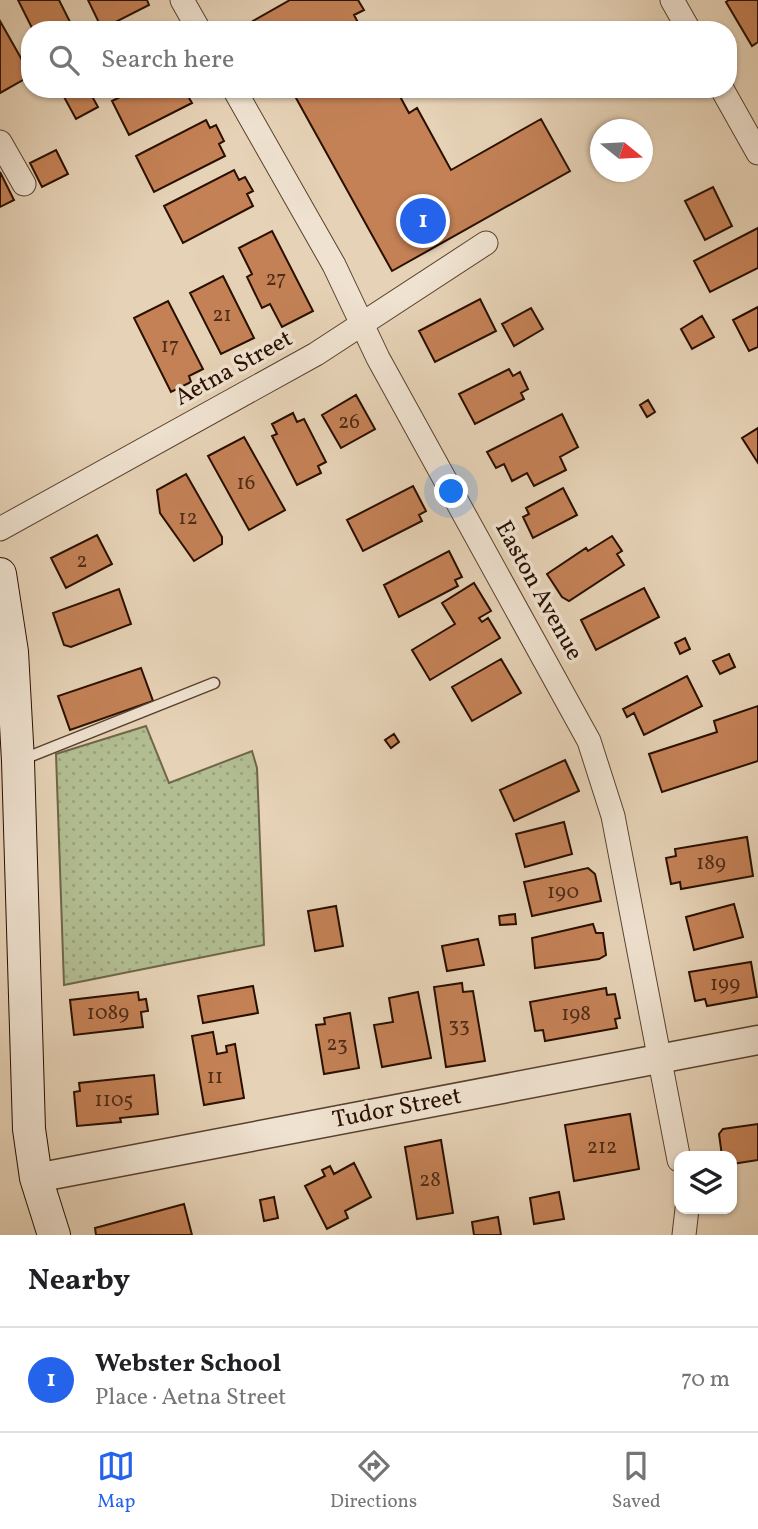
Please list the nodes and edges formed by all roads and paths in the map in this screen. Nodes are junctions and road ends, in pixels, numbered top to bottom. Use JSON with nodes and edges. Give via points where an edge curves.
{"nodes":[{"id":1,"x":182,"y":0,"type":"edge"},
{"id":2,"x":672,"y":0,"type":"edge"},
{"id":3,"x":195,"y":21,"type":"edge"},
{"id":4,"x":684,"y":21,"type":"edge"},
{"id":5,"x":239,"y":98,"type":"edge"},
{"id":6,"x":727,"y":98,"type":"edge"},
{"id":7,"x":0,"y":142,"type":"edge"},
{"id":8,"x":758,"y":153,"type":"edge"},
{"id":9,"x":24,"y":184,"type":"dead end"},
{"id":10,"x":486,"y":243,"type":"dead end"},
{"id":11,"x":362,"y":324,"type":"junction"},
{"id":12,"x":0,"y":529,"type":"edge"},
{"id":13,"x":0,"y":574,"type":"edge"},
{"id":14,"x":214,"y":683,"type":"dead end"},
{"id":15,"x":18,"y":761,"type":"junction"},
{"id":16,"x":758,"y":1040,"type":"edge"},
{"id":17,"x":660,"y":1059,"type":"junction"},
{"id":18,"x":677,"y":1151,"type":"edge"},
{"id":19,"x":37,"y":1178,"type":"junction"},
{"id":20,"x":686,"y":1214,"type":"edge"},
{"id":21,"x":54,"y":1235,"type":"edge"},
{"id":22,"x":684,"y":1235,"type":"edge"}],
"edges":[{"from":1,"to":3,"type":"street"},
{"from":2,"to":4,"type":"street"},
{"from":5,"to":11,"type":"street","name":"Easton Avenue"},
{"from":6,"to":8,"type":"street"},
{"from":7,"to":9,"type":"street"},
{"from":10,"to":11,"type":"street","name":"Aetna Street"},
{"from":11,"to":12,"type":"street","name":"Aetna Street"},
{"from":11,"to":17,"type":"street","name":"Easton Avenue","via":[[589,741],[613,816]]},
{"from":13,"to":15,"type":"main road","via":[[12,652]]},
{"from":14,"to":15,"type":"lane"},
{"from":15,"to":19,"type":"main road","via":[[29,1129]]},
{"from":16,"to":17,"type":"street","name":"Tudor Street"},
{"from":17,"to":18,"type":"street","name":"Easton Avenue"},
{"from":17,"to":19,"type":"street","name":"Tudor Street"},
{"from":19,"to":21,"type":"main road"},
{"from":20,"to":22,"type":"street"}]}
